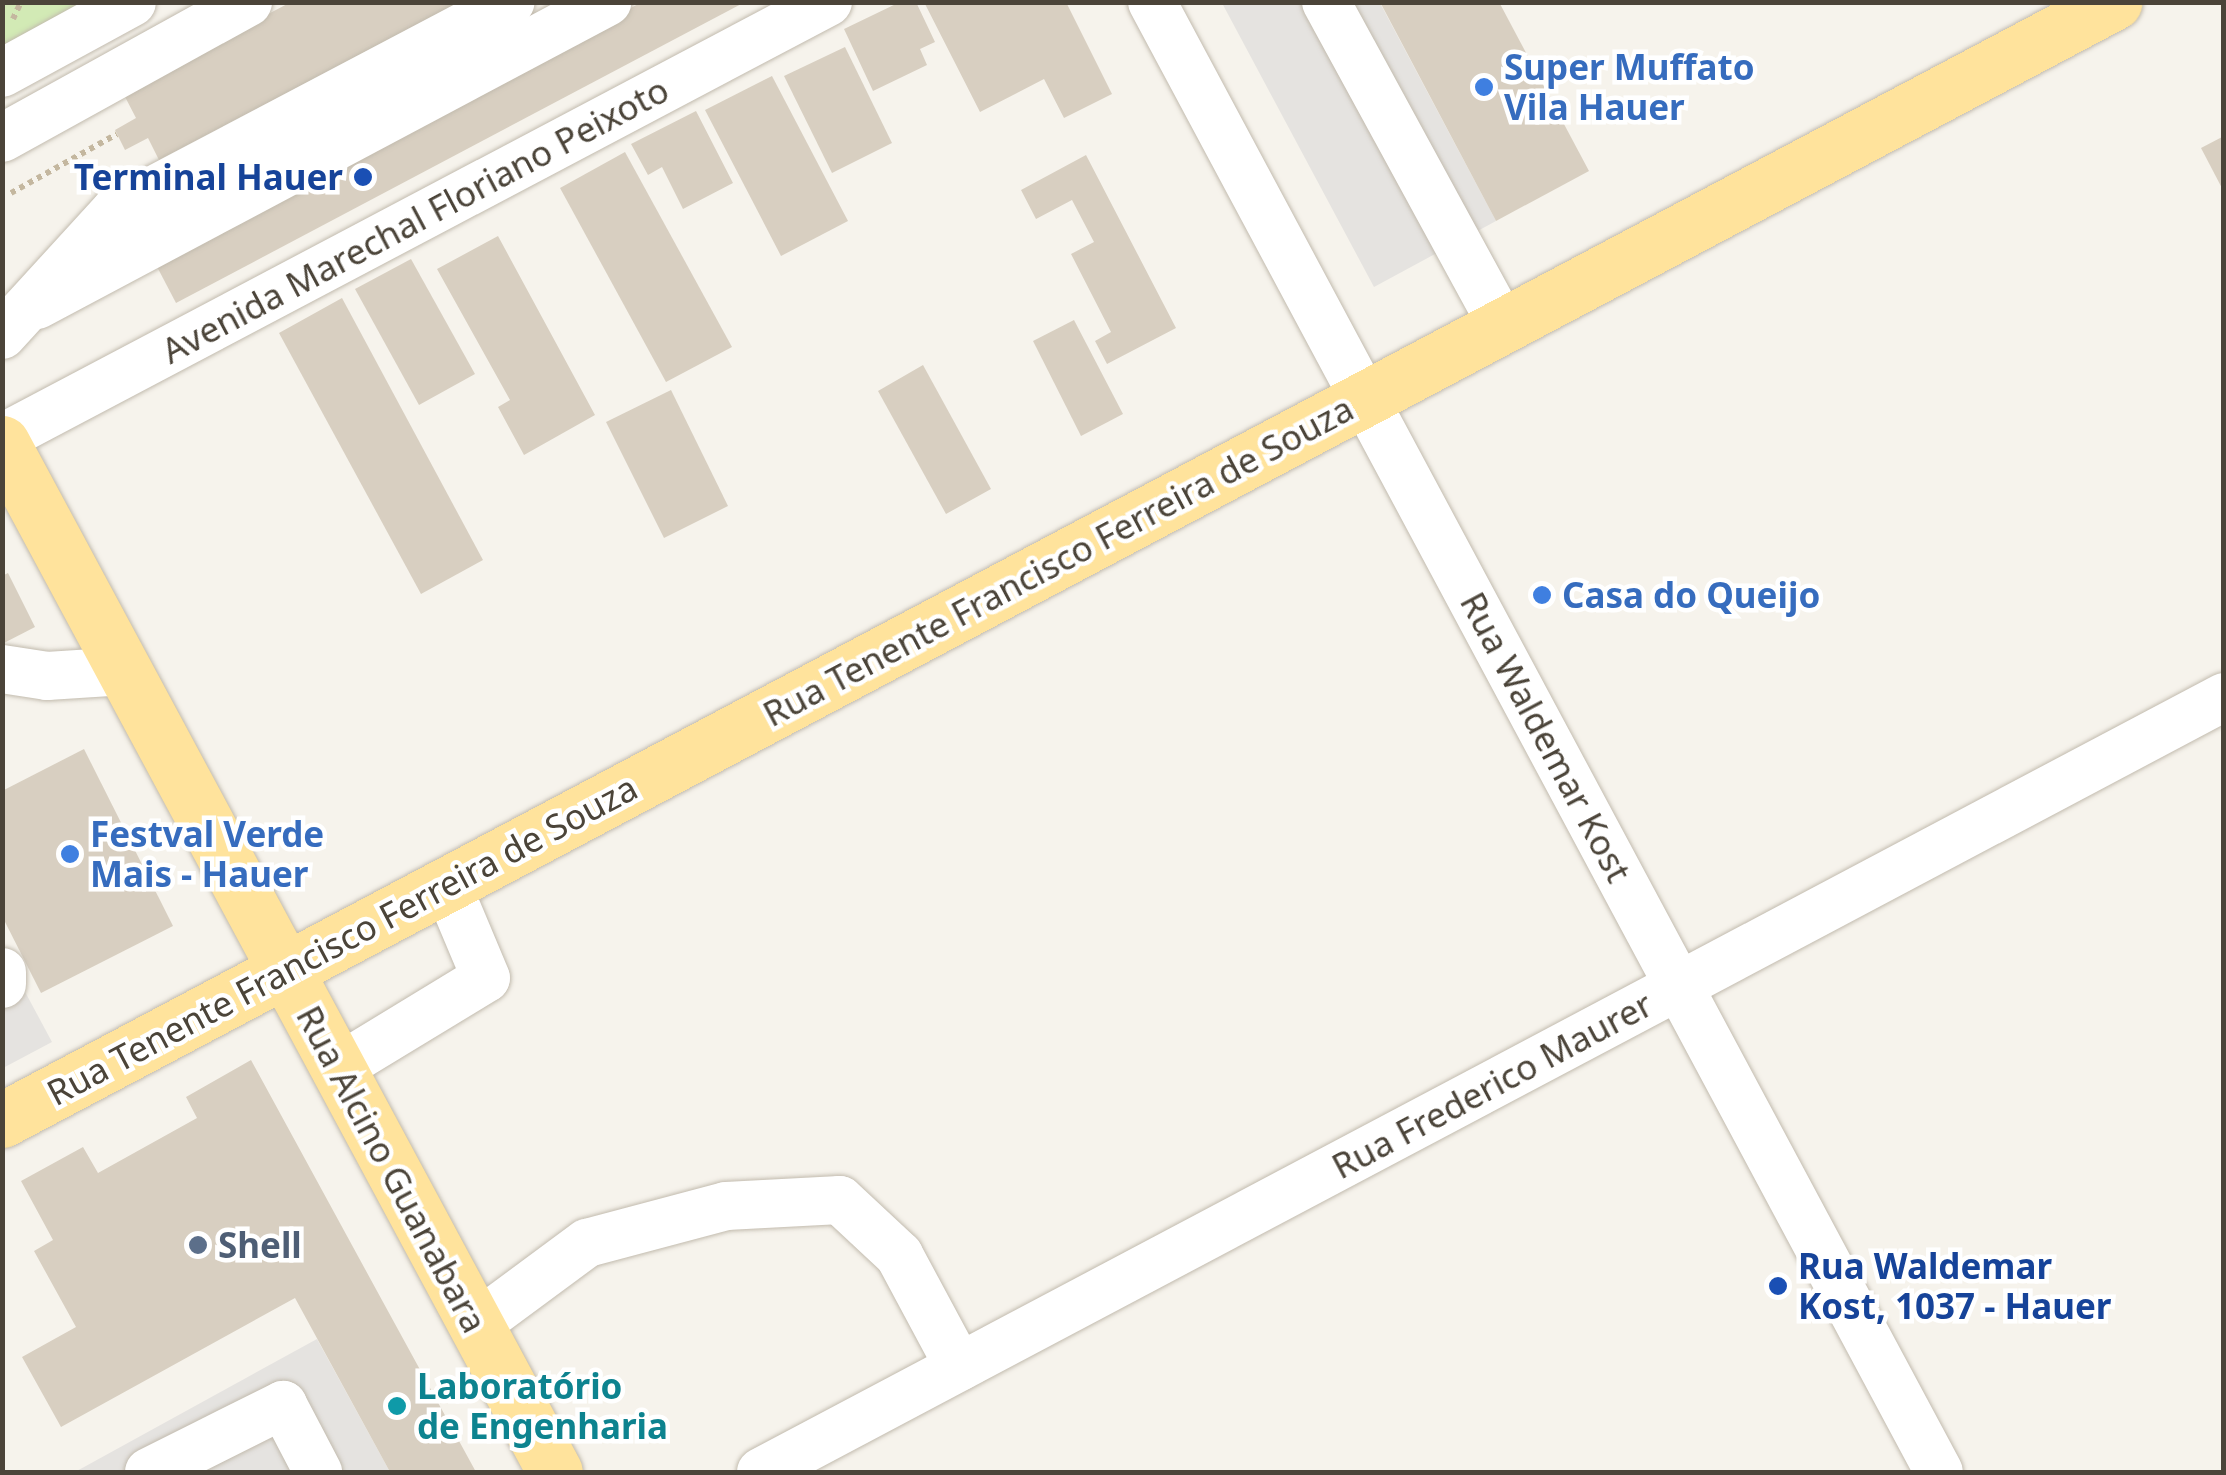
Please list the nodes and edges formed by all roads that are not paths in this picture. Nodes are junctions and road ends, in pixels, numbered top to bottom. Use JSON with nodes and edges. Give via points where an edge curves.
{"nodes":[{"id":1,"x":132,"y":2,"type":"edge"},
{"id":2,"x":248,"y":2,"type":"edge"},
{"id":3,"x":510,"y":2,"type":"edge"},
{"id":4,"x":608,"y":2,"type":"edge"},
{"id":5,"x":828,"y":2,"type":"edge"},
{"id":6,"x":1152,"y":2,"type":"edge"},
{"id":7,"x":1326,"y":2,"type":"edge"},
{"id":8,"x":2114,"y":2,"type":"edge"},
{"id":9,"x":2,"y":73,"type":"edge"},
{"id":10,"x":2,"y":138,"type":"edge"},
{"id":11,"x":20,"y":320,"type":"edge"},
{"id":12,"x":1502,"y":326,"type":"junction"},
{"id":13,"x":1364,"y":399,"type":"junction"},
{"id":14,"x":2,"y":440,"type":"edge"},
{"id":15,"x":2,"y":669,"type":"edge"},
{"id":16,"x":126,"y":672,"type":"junction"},
{"id":17,"x":2224,"y":697,"type":"edge"},
{"id":18,"x":447,"y":885,"type":"junction"},
{"id":19,"x":286,"y":971,"type":"junction"},
{"id":20,"x":2,"y":972,"type":"edge"},
{"id":21,"x":2,"y":984,"type":"edge"},
{"id":22,"x":1679,"y":986,"type":"junction"},
{"id":23,"x":338,"y":1068,"type":"junction"},
{"id":24,"x":2,"y":1120,"type":"edge"},
{"id":25,"x":476,"y":1325,"type":"junction"},
{"id":26,"x":959,"y":1367,"type":"junction"},
{"id":27,"x":149,"y":1472,"type":"edge"},
{"id":28,"x":318,"y":1472,"type":"edge"},
{"id":29,"x":554,"y":1472,"type":"edge"},
{"id":30,"x":762,"y":1472,"type":"edge"},
{"id":31,"x":1939,"y":1472,"type":"edge"}],
"edges":[{"from":1,"to":9,"type":"street"},
{"from":2,"to":10,"type":"street"},
{"from":3,"to":11,"type":"street","via":[[116,210]]},
{"from":4,"to":11,"type":"street"},
{"from":5,"to":14,"type":"street","name":"Avenida Marechal Floriano Peixoto"},
{"from":6,"to":13,"type":"street","name":"Rua Waldemar Kost"},
{"from":7,"to":12,"type":"street"},
{"from":8,"to":12,"type":"main road","name":"Rua Tenente Francisco Ferreira de Souza"},
{"from":12,"to":13,"type":"main road","name":"Rua Tenente Francisco Ferreira de Souza"},
{"from":13,"to":18,"type":"main road","name":"Rua Tenente Francisco Ferreira de Souza"},
{"from":13,"to":22,"type":"street","name":"Rua Waldemar Kost"},
{"from":14,"to":16,"type":"main road","name":"Rua Alcino Guanabara"},
{"from":15,"to":16,"type":"street","via":[[47,676]]},
{"from":16,"to":19,"type":"main road","name":"Rua Alcino Guanabara"},
{"from":17,"to":22,"type":"street","name":"Rua Frederico Maurer"},
{"from":18,"to":19,"type":"main road","name":"Rua Tenente Francisco Ferreira de Souza"},
{"from":18,"to":23,"type":"street","via":[[486,978]]},
{"from":19,"to":23,"type":"main road","name":"Rua Alcino Guanabara"},
{"from":19,"to":24,"type":"main road","name":"Rua Tenente Francisco Ferreira de Souza"},
{"from":20,"to":21,"type":"street"},
{"from":22,"to":26,"type":"street","name":"Rua Frederico Maurer"},
{"from":22,"to":31,"type":"street","name":"Rua Waldemar Kost"},
{"from":23,"to":25,"type":"main road","name":"Rua Alcino Guanabara"},
{"from":25,"to":26,"type":"street","via":[[587,1243],[726,1206],[840,1200],[899,1255]]},
{"from":25,"to":29,"type":"main road","name":"Rua Alcino Guanabara"},
{"from":26,"to":30,"type":"street","name":"Rua Frederico Maurer"},
{"from":27,"to":28,"type":"street","via":[[283,1405]]}]}
